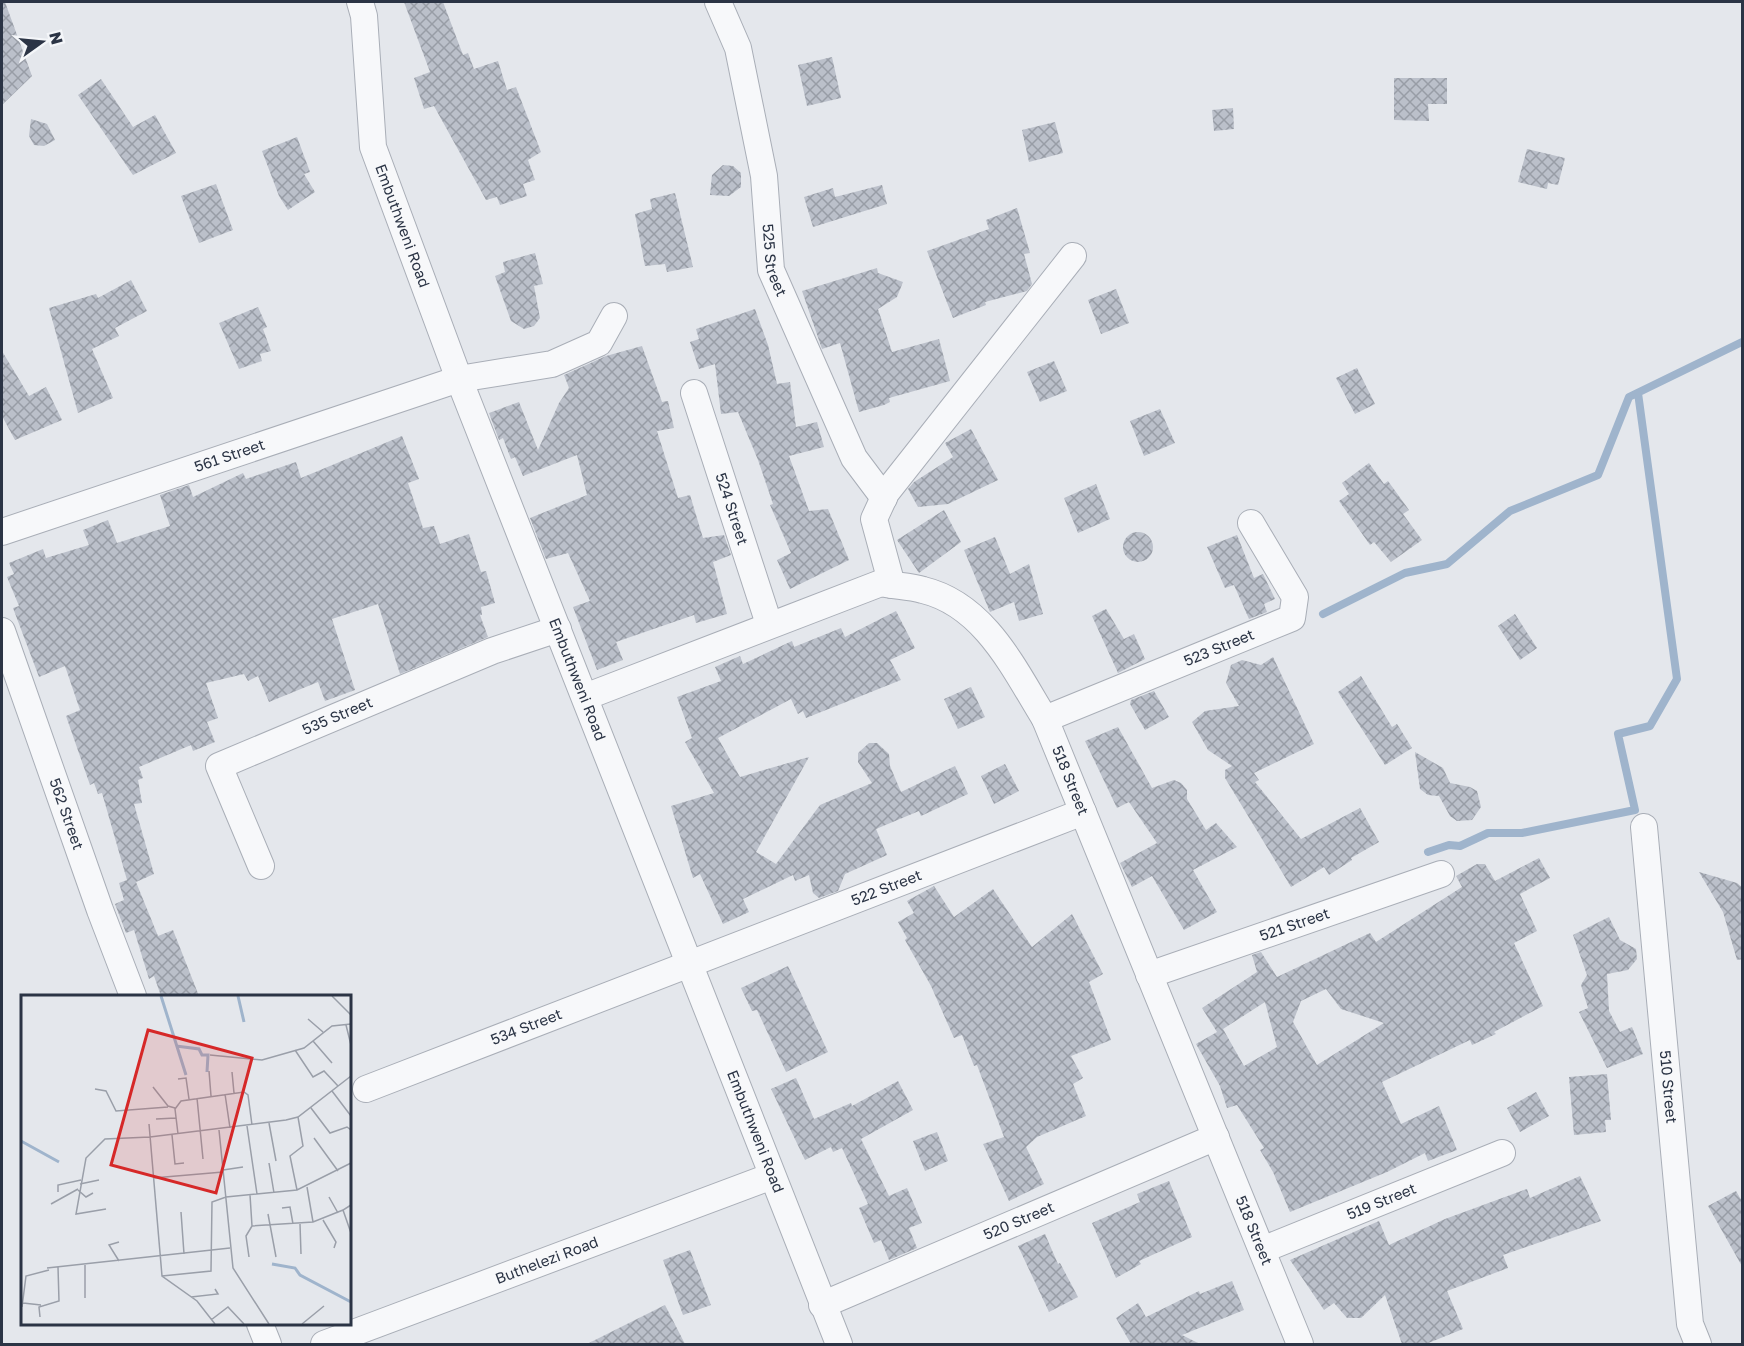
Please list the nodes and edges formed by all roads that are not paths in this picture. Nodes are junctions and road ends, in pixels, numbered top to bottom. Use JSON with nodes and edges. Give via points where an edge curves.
{"nodes":[{"id":1,"x":360,"y":2,"type":"edge"},
{"id":2,"x":718,"y":2,"type":"edge"},
{"id":3,"x":1073,"y":256,"type":"dead end"},
{"id":4,"x":614,"y":316,"type":"dead end"},
{"id":5,"x":459,"y":379,"type":"junction"},
{"id":6,"x":694,"y":393,"type":"dead end"},
{"id":7,"x":884,"y":498,"type":"junction"},
{"id":8,"x":1251,"y":523,"type":"dead end"},
{"id":9,"x":2,"y":532,"type":"edge"},
{"id":10,"x":892,"y":585,"type":"junction"},
{"id":11,"x":769,"y":624,"type":"junction"},
{"id":12,"x":558,"y":629,"type":"junction"},
{"id":13,"x":2,"y":631,"type":"edge"},
{"id":14,"x":585,"y":697,"type":"junction"},
{"id":15,"x":1045,"y":719,"type":"junction"},
{"id":16,"x":1083,"y":812,"type":"junction"},
{"id":17,"x":1644,"y":827,"type":"dead end"},
{"id":18,"x":261,"y":866,"type":"dead end"},
{"id":19,"x":1441,"y":874,"type":"dead end"},
{"id":20,"x":689,"y":964,"type":"junction"},
{"id":21,"x":1149,"y":975,"type":"junction"},
{"id":22,"x":133,"y":995,"type":"edge"},
{"id":23,"x":366,"y":1089,"type":"dead end"},
{"id":24,"x":1216,"y":1137,"type":"junction"},
{"id":25,"x":1502,"y":1153,"type":"dead end"},
{"id":26,"x":772,"y":1176,"type":"junction"},
{"id":27,"x":1262,"y":1250,"type":"junction"},
{"id":28,"x":822,"y":1305,"type":"junction"},
{"id":29,"x":261,"y":1325,"type":"edge"},
{"id":30,"x":268,"y":1344,"type":"edge"},
{"id":31,"x":324,"y":1344,"type":"edge"},
{"id":32,"x":839,"y":1344,"type":"edge"},
{"id":33,"x":1300,"y":1344,"type":"edge"},
{"id":34,"x":1698,"y":1344,"type":"edge"}],
"edges":[{"from":1,"to":5,"type":"street","name":"Embuthweni Road","via":[[373,147]]},
{"from":2,"to":7,"type":"street","name":"525 Street","via":[[738,48],[761,164],[771,270],[854,458]]},
{"from":3,"to":7,"type":"street"},
{"from":4,"to":5,"type":"street","via":[[598,343],[552,364]]},
{"from":5,"to":9,"type":"street","name":"561 Street"},
{"from":5,"to":12,"type":"street","name":"Embuthweni Road"},
{"from":6,"to":11,"type":"street","name":"524 Street"},
{"from":7,"to":10,"type":"street","via":[[874,519]]},
{"from":8,"to":15,"type":"street","name":"523 Street","via":[[1295,597],[1292,618]]},
{"from":10,"to":11,"type":"street","name":"518 Street","via":[[881,583]]},
{"from":10,"to":15,"type":"street","name":"518 Street","via":[[924,590],[949,601],[990,632]]},
{"from":11,"to":14,"type":"street","name":"518 Street"},
{"from":12,"to":14,"type":"street","name":"Embuthweni Road"},
{"from":12,"to":18,"type":"street","name":"535 Street","via":[[492,651],[219,766]]},
{"from":13,"to":22,"type":"street","name":"562 Street"},
{"from":14,"to":20,"type":"street","name":"Embuthweni Road"},
{"from":15,"to":16,"type":"street","name":"518 Street"},
{"from":16,"to":20,"type":"street","name":"522 Street"},
{"from":16,"to":21,"type":"street","name":"518 Street"},
{"from":17,"to":34,"type":"street","name":"510 Street","via":[[1690,1323]]},
{"from":19,"to":21,"type":"street","name":"521 Street"},
{"from":20,"to":23,"type":"street","name":"534 Street"},
{"from":20,"to":26,"type":"street","name":"Embuthweni Road"},
{"from":21,"to":24,"type":"street","name":"518 Street"},
{"from":24,"to":27,"type":"street","name":"518 Street"},
{"from":24,"to":28,"type":"street","name":"520 Street"},
{"from":25,"to":27,"type":"street","name":"519 Street"},
{"from":26,"to":28,"type":"street","name":"Embuthweni Road"},
{"from":26,"to":31,"type":"street","name":"Buthelezi Road"},
{"from":27,"to":33,"type":"street","name":"518 Street"},
{"from":28,"to":32,"type":"street","name":"Embuthweni Road"},
{"from":29,"to":30,"type":"street"}]}
